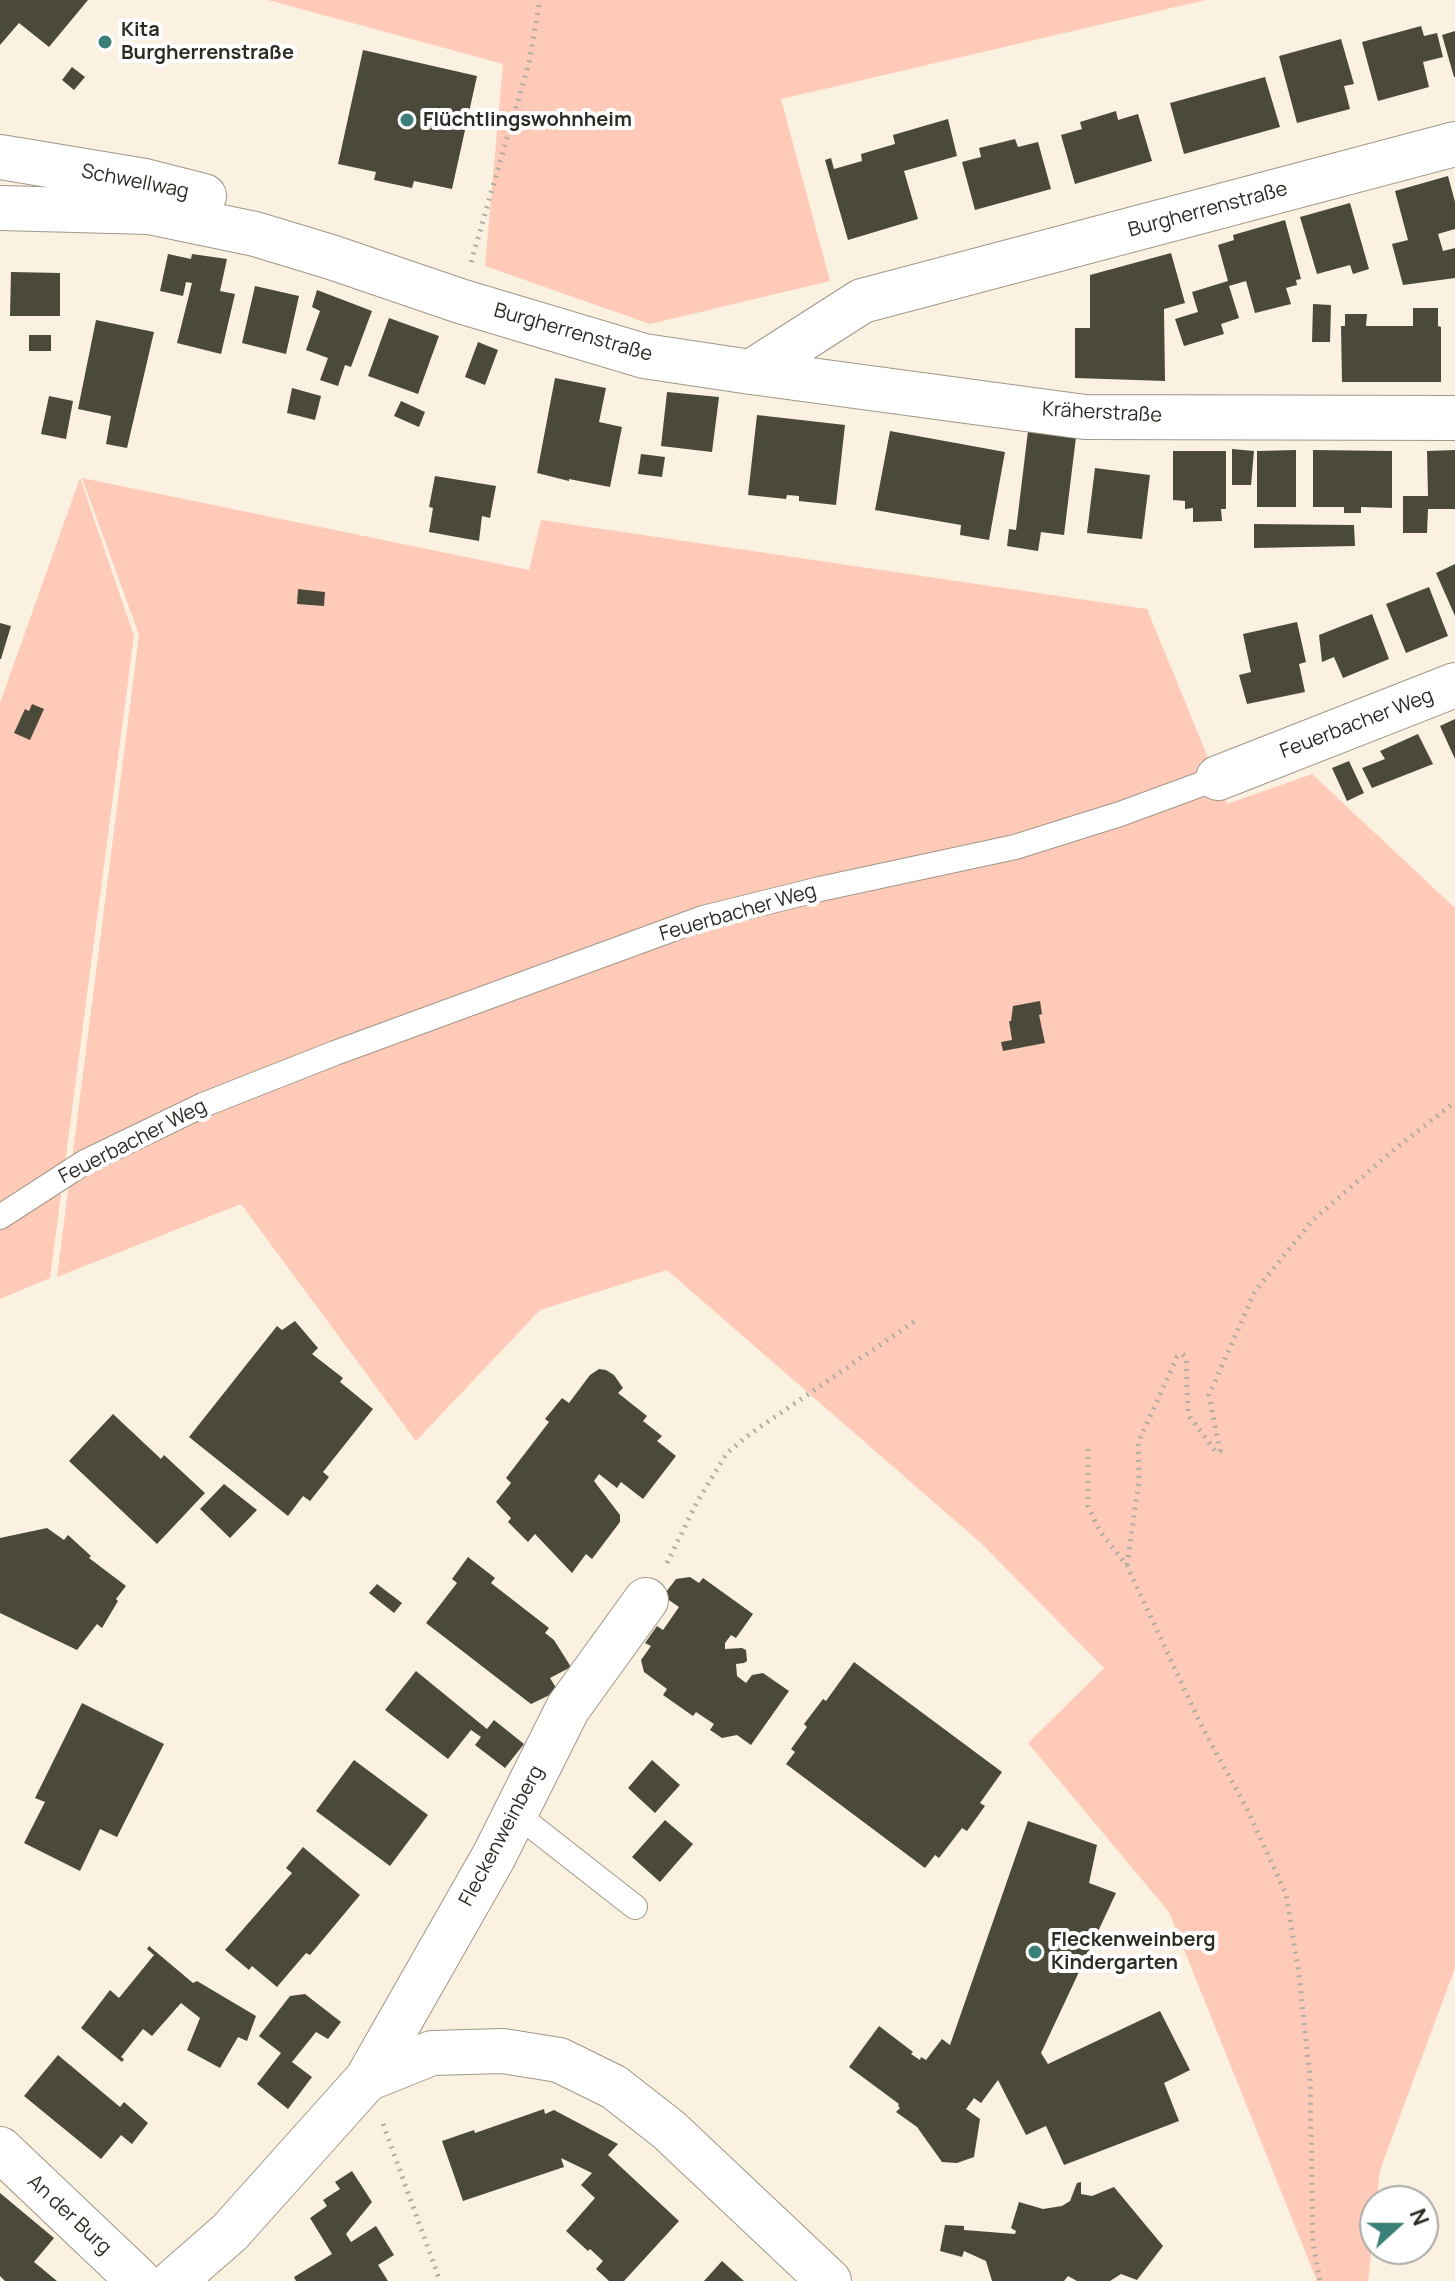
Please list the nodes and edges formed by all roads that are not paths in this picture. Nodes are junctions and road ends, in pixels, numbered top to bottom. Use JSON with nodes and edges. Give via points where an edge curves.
{"nodes":[{"id":1,"x":1455,"y":144,"type":"edge"},
{"id":2,"x":0,"y":157,"type":"edge"},
{"id":3,"x":0,"y":208,"type":"edge"},
{"id":4,"x":255,"y":234,"type":"junction"},
{"id":5,"x":751,"y":372,"type":"junction"},
{"id":6,"x":1455,"y":418,"type":"edge"},
{"id":7,"x":1455,"y":685,"type":"edge"},
{"id":8,"x":1218,"y":778,"type":"joint"},
{"id":9,"x":0,"y":1217,"type":"edge"},
{"id":10,"x":646,"y":1600,"type":"road end"},
{"id":11,"x":515,"y":1813,"type":"junction"},
{"id":12,"x":635,"y":1907,"type":"dead end"},
{"id":13,"x":367,"y":2079,"type":"junction"},
{"id":14,"x":0,"y":2149,"type":"edge"},
{"id":15,"x":139,"y":2281,"type":"edge"},
{"id":16,"x":174,"y":2281,"type":"edge"},
{"id":17,"x":829,"y":2281,"type":"edge"}],
"edges":[{"from":1,"to":5,"type":"street","name":"Burgherrenstraße","via":[[862,301]]},
{"from":2,"to":4,"type":"street","name":"Schwellwag","via":[[145,181],[219,200]]},
{"from":3,"to":4,"type":"street","name":"Burgherrenstraße","via":[[149,212]]},
{"from":4,"to":5,"type":"street","name":"Burgherrenstraße","via":[[644,356]]},
{"from":5,"to":6,"type":"street","name":"Kräherstraße","via":[[1085,417]]},
{"from":7,"to":8,"type":"street","name":"Feuerbacher Weg"},
{"from":8,"to":9,"type":"lane","name":"Feuerbacher Weg","via":[[1015,847],[703,918],[203,1105],[85,1162]]},
{"from":10,"to":11,"type":"street","name":"Fleckenweinberg","via":[[568,1708]]},
{"from":11,"to":12,"type":"lane"},
{"from":11,"to":13,"type":"street","name":"Fleckenweinberg"},
{"from":13,"to":16,"type":"street","name":"Fleckenweinberg","via":[[230,2232]]},
{"from":13,"to":17,"type":"street","name":"Fleckenweinberg","via":[[432,2053],[503,2051],[559,2060],[614,2087],[669,2130]]},
{"from":14,"to":15,"type":"street","name":"An der Burg"}]}
